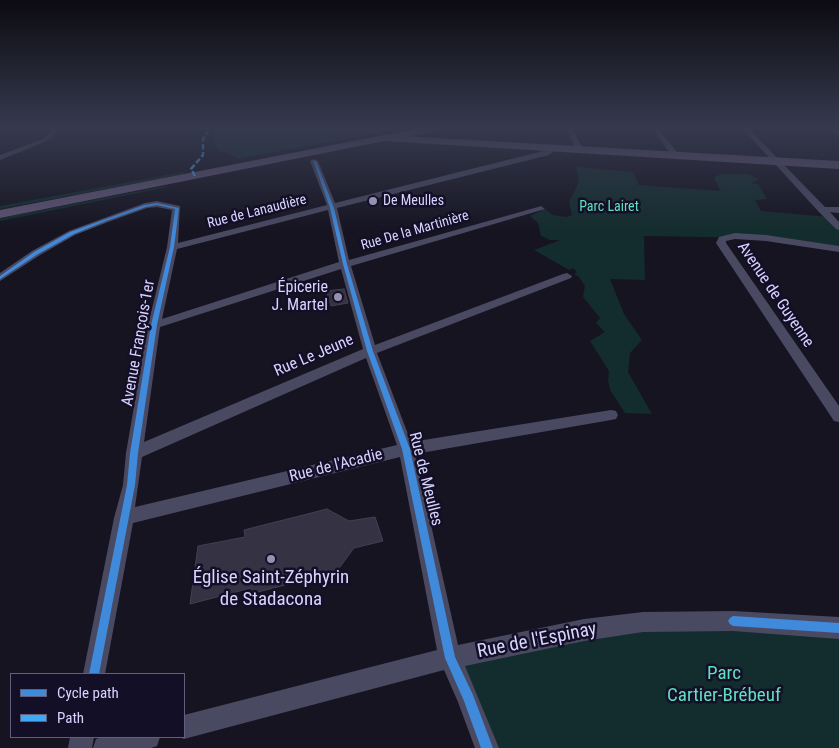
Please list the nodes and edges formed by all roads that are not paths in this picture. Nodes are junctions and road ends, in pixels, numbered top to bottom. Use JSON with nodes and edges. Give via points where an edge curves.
{"nodes":[{"id":1,"x":253,"y":164,"type":"edge"},
{"id":2,"x":300,"y":164,"type":"edge"},
{"id":3,"x":315,"y":164,"type":"edge"},
{"id":4,"x":504,"y":164,"type":"edge"},
{"id":5,"x":779,"y":164,"type":"edge"},
{"id":6,"x":822,"y":164,"type":"edge"},
{"id":7,"x":839,"y":165,"type":"edge"},
{"id":8,"x":332,"y":208,"type":"junction"},
{"id":9,"x":821,"y":208,"type":"junction"},
{"id":10,"x":541,"y":209,"type":"dead end"},
{"id":11,"x":839,"y":210,"type":"edge"},
{"id":12,"x":0,"y":214,"type":"edge"},
{"id":13,"x":0,"y":226,"type":"edge"},
{"id":14,"x":839,"y":227,"type":"edge"},
{"id":15,"x":172,"y":247,"type":"junction"},
{"id":16,"x":839,"y":249,"type":"edge"},
{"id":17,"x":345,"y":264,"type":"junction"},
{"id":18,"x":567,"y":276,"type":"dead end"},
{"id":19,"x":0,"y":278,"type":"edge"},
{"id":20,"x":154,"y":325,"type":"junction"},
{"id":21,"x":370,"y":351,"type":"junction"},
{"id":22,"x":611,"y":415,"type":"dead end"},
{"id":23,"x":839,"y":417,"type":"edge"},
{"id":24,"x":406,"y":449,"type":"junction"},
{"id":25,"x":134,"y":453,"type":"junction"},
{"id":26,"x":123,"y":518,"type":"junction"},
{"id":27,"x":839,"y":628,"type":"edge"},
{"id":28,"x":450,"y":658,"type":"junction"},
{"id":29,"x":94,"y":673,"type":"edge"},
{"id":30,"x":185,"y":728,"type":"edge"},
{"id":31,"x":144,"y":738,"type":"edge"},
{"id":32,"x":105,"y":748,"type":"edge"},
{"id":33,"x":487,"y":748,"type":"edge"}],
"edges":[{"from":1,"to":12,"type":"main road"},
{"from":2,"to":13,"type":"main road"},
{"from":3,"to":8,"type":"street","name":"Rue de Meulles"},
{"from":4,"to":8,"type":"street","name":"Rue de Lanaudière"},
{"from":5,"to":9,"type":"street"},
{"from":6,"to":7,"type":"main road"},
{"from":8,"to":15,"type":"street","name":"Rue de Lanaudière"},
{"from":8,"to":17,"type":"street","name":"Rue de Meulles"},
{"from":9,"to":11,"type":"street"},
{"from":9,"to":14,"type":"street"},
{"from":10,"to":17,"type":"street","name":"Rue De la Martinière"},
{"from":15,"to":19,"type":"street","name":"Avenue François-1er","via":[[177,208],[145,206],[72,234]]},
{"from":15,"to":20,"type":"street","name":"Avenue François-1er"},
{"from":16,"to":23,"type":"street","name":"Avenue de Guyenne","via":[[735,236],[722,239],[721,243]]},
{"from":17,"to":20,"type":"street","name":"Rue De la Martinière"},
{"from":17,"to":21,"type":"street","name":"Rue de Meulles"},
{"from":18,"to":21,"type":"street","name":"Rue Le Jeune"},
{"from":20,"to":25,"type":"street","name":"Avenue François-1er"},
{"from":21,"to":24,"type":"street","name":"Rue de Meulles"},
{"from":21,"to":25,"type":"street","name":"Rue Le Jeune"},
{"from":22,"to":24,"type":"street","name":"Rue de l'Acadie"},
{"from":24,"to":26,"type":"street","name":"Rue de l'Acadie"},
{"from":24,"to":28,"type":"street","name":"Rue de Meulles"},
{"from":25,"to":26,"type":"street","name":"Avenue François-1er"},
{"from":26,"to":29,"type":"street","name":"Avenue François-1er"},
{"from":27,"to":28,"type":"street","name":"Rue de l'Espinay","via":[[733,621],[643,622],[584,630]]},
{"from":28,"to":30,"type":"street","name":"Rue de l'Espinay"},
{"from":28,"to":33,"type":"street","name":"Rue de Meulles"},
{"from":31,"to":32,"type":"street"}]}
